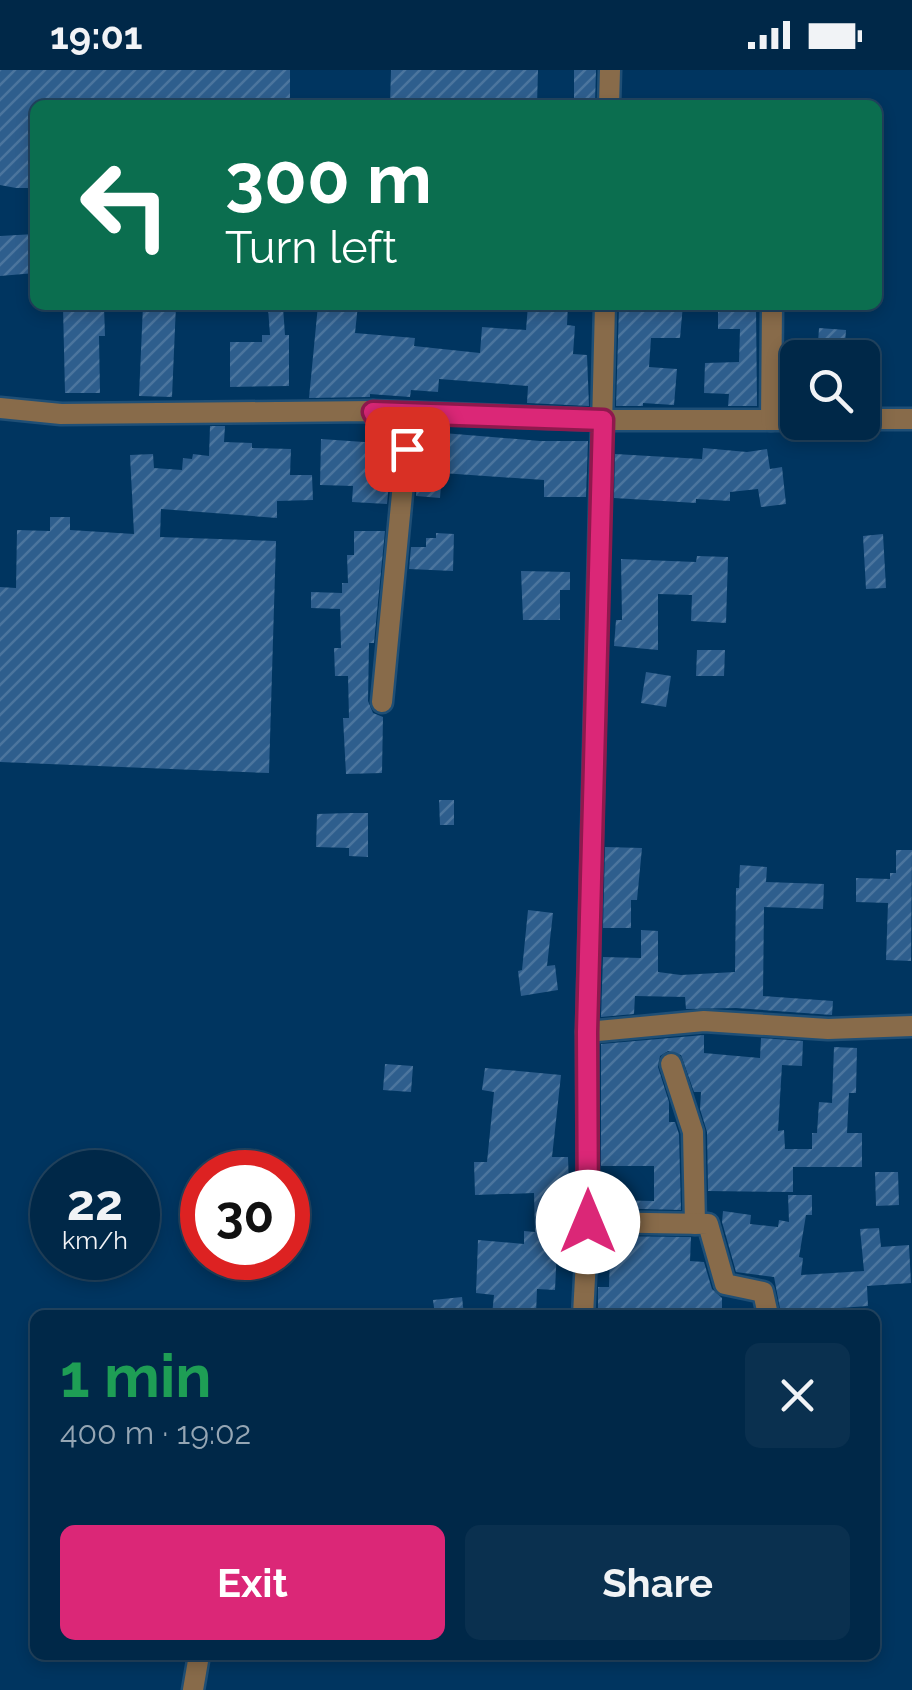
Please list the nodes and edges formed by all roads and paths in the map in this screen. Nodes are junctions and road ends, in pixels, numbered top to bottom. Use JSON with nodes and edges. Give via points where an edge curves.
{"nodes":[{"id":1,"x":610,"y":70,"type":"edge"},
{"id":2,"x":609,"y":100,"type":"edge"},
{"id":3,"x":605,"y":310,"type":"edge"},
{"id":4,"x":772,"y":310,"type":"edge"},
{"id":5,"x":0,"y":408,"type":"edge"},
{"id":6,"x":373,"y":412,"type":"junction"},
{"id":7,"x":912,"y":419,"type":"edge"},
{"id":8,"x":603,"y":420,"type":"junction"},
{"id":9,"x":771,"y":420,"type":"junction"},
{"id":10,"x":780,"y":420,"type":"edge"},
{"id":11,"x":880,"y":420,"type":"edge"},
{"id":12,"x":382,"y":702,"type":"dead end"},
{"id":13,"x":912,"y":1026,"type":"edge"},
{"id":14,"x":587,"y":1032,"type":"junction"},
{"id":15,"x":670,"y":1064,"type":"dead end"},
{"id":16,"x":588,"y":1222,"type":"junction"},
{"id":17,"x":694,"y":1224,"type":"junction"},
{"id":18,"x":583,"y":1310,"type":"edge"},
{"id":19,"x":767,"y":1310,"type":"edge"},
{"id":20,"x":198,"y":1660,"type":"edge"},
{"id":21,"x":193,"y":1690,"type":"edge"}],
"edges":[{"from":1,"to":2,"type":"street"},
{"from":3,"to":8,"type":"street"},
{"from":4,"to":9,"type":"street"},
{"from":5,"to":6,"type":"street","via":[[62,414]]},
{"from":6,"to":8,"type":"street"},
{"from":6,"to":12,"type":"street","via":[[407,442]]},
{"from":7,"to":11,"type":"street"},
{"from":8,"to":9,"type":"street"},
{"from":8,"to":14,"type":"street"},
{"from":9,"to":10,"type":"street"},
{"from":13,"to":14,"type":"street","via":[[828,1029],[704,1021]]},
{"from":14,"to":16,"type":"street"},
{"from":15,"to":17,"type":"street","via":[[693,1132]]},
{"from":16,"to":17,"type":"street"},
{"from":16,"to":18,"type":"street"},
{"from":17,"to":19,"type":"street","via":[[711,1228],[725,1284],[762,1292]]},
{"from":20,"to":21,"type":"street"}]}
